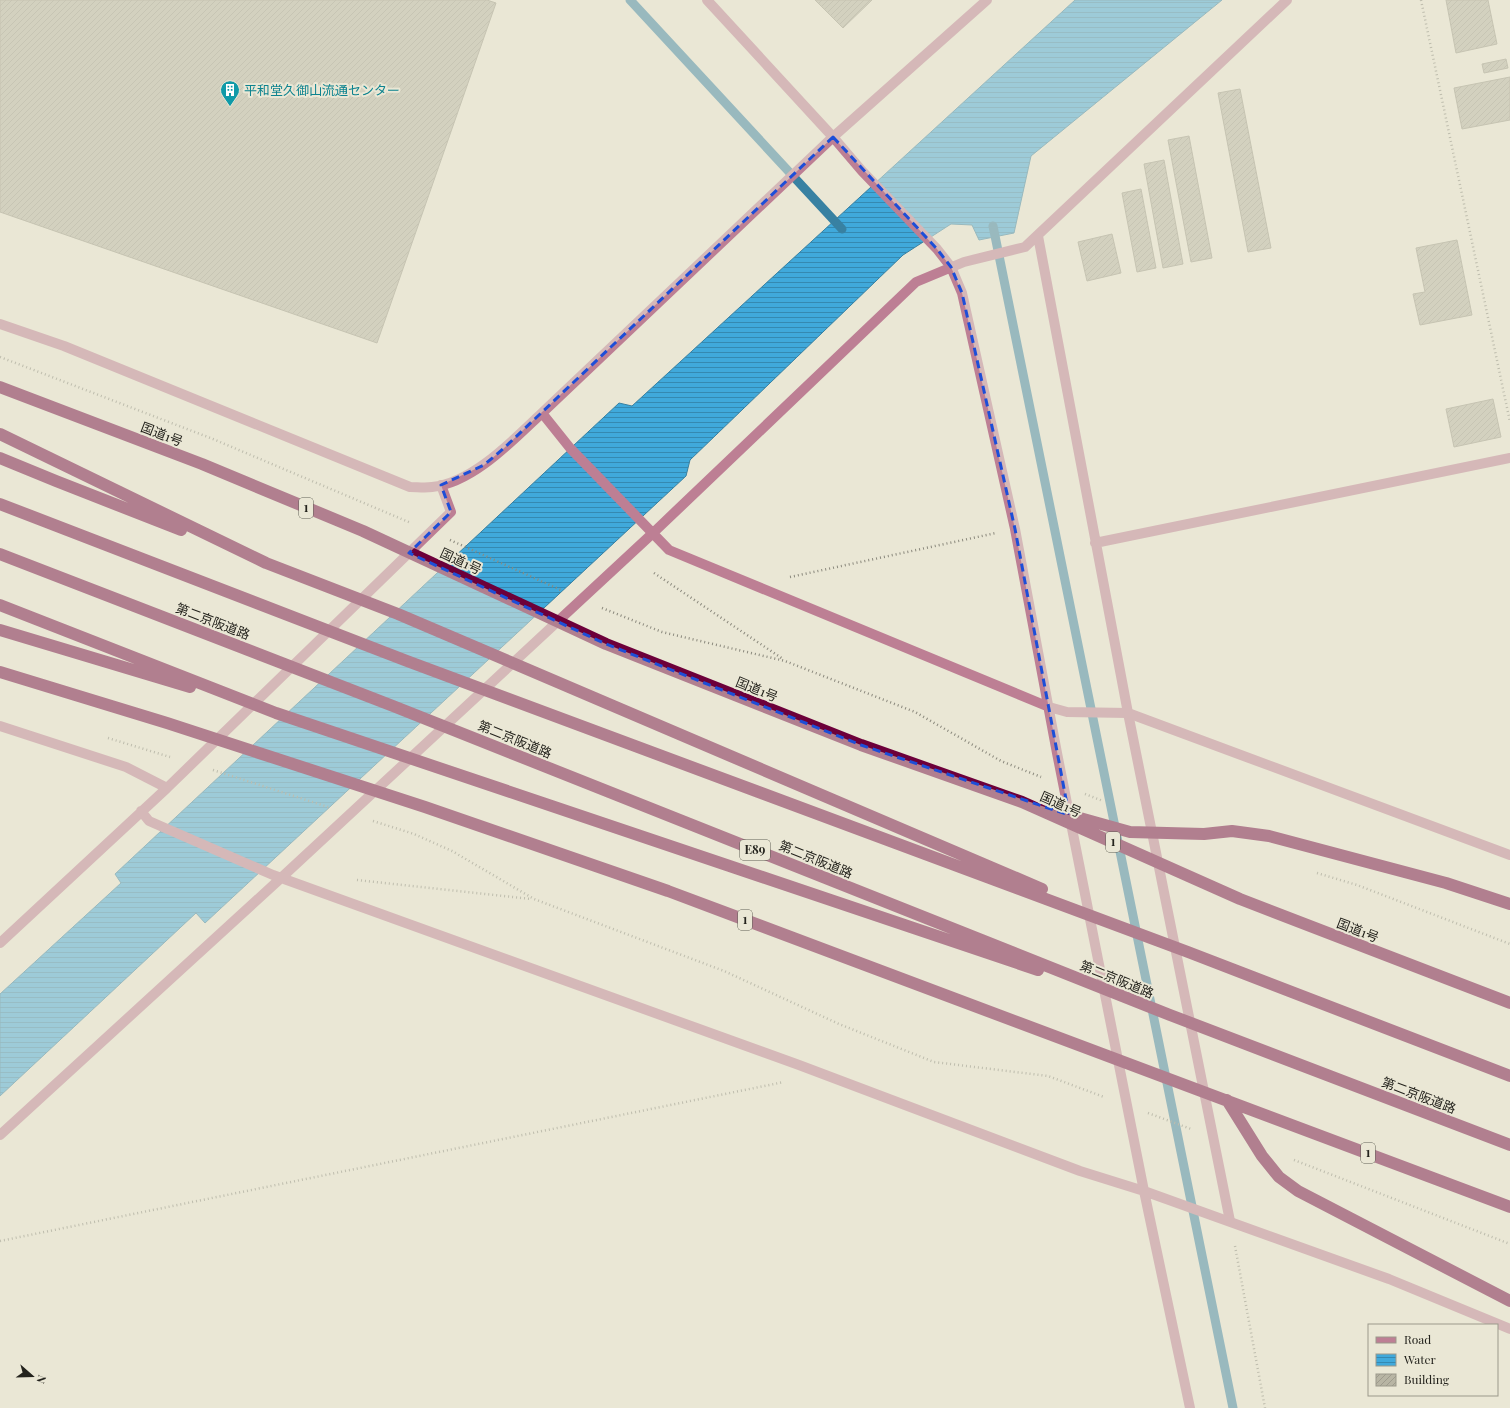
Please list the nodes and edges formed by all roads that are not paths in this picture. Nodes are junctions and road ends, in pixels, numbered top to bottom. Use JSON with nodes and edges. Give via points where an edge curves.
{"nodes":[{"id":1,"x":707,"y":0,"type":"edge"},
{"id":2,"x":987,"y":0,"type":"edge"},
{"id":3,"x":1287,"y":0,"type":"edge"},
{"id":4,"x":833,"y":137,"type":"junction"},
{"id":5,"x":1038,"y":236,"type":"junction"},
{"id":6,"x":951,"y":267,"type":"junction"},
{"id":7,"x":0,"y":324,"type":"edge"},
{"id":8,"x":0,"y":387,"type":"edge"},
{"id":9,"x":542,"y":413,"type":"junction"},
{"id":10,"x":0,"y":434,"type":"edge"},
{"id":11,"x":0,"y":458,"type":"edge"},
{"id":12,"x":1510,"y":458,"type":"edge"},
{"id":13,"x":441,"y":485,"type":"junction"},
{"id":14,"x":0,"y":504,"type":"edge"},
{"id":15,"x":650,"y":531,"type":"junction"},
{"id":16,"x":1095,"y":543,"type":"junction"},
{"id":17,"x":0,"y":554,"type":"edge"},
{"id":18,"x":266,"y":563,"type":"junction"},
{"id":19,"x":0,"y":605,"type":"edge"},
{"id":20,"x":0,"y":630,"type":"edge"},
{"id":21,"x":0,"y":672,"type":"edge"},
{"id":22,"x":1049,"y":708,"type":"junction"},
{"id":23,"x":276,"y":713,"type":"junction"},
{"id":24,"x":1128,"y":713,"type":"junction"},
{"id":25,"x":0,"y":726,"type":"edge"},
{"id":26,"x":166,"y":788,"type":"junction"},
{"id":27,"x":1022,"y":802,"type":"junction"},
{"id":28,"x":141,"y":811,"type":"junction"},
{"id":29,"x":1510,"y":855,"type":"edge"},
{"id":30,"x":277,"y":876,"type":"junction"},
{"id":31,"x":1510,"y":904,"type":"edge"},
{"id":32,"x":0,"y":943,"type":"edge"},
{"id":33,"x":1188,"y":952,"type":"junction"},
{"id":34,"x":1510,"y":1003,"type":"edge"},
{"id":35,"x":1170,"y":1015,"type":"junction"},
{"id":36,"x":1510,"y":1076,"type":"edge"},
{"id":37,"x":1227,"y":1100,"type":"junction"},
{"id":38,"x":0,"y":1135,"type":"edge"},
{"id":39,"x":1510,"y":1145,"type":"edge"},
{"id":40,"x":1144,"y":1191,"type":"junction"},
{"id":41,"x":1510,"y":1207,"type":"edge"},
{"id":42,"x":1226,"y":1220,"type":"junction"},
{"id":43,"x":1510,"y":1301,"type":"edge"},
{"id":44,"x":1496,"y":1324,"type":"edge"},
{"id":45,"x":1498,"y":1325,"type":"edge"},
{"id":46,"x":1510,"y":1330,"type":"edge"},
{"id":47,"x":1190,"y":1408,"type":"edge"}],
"edges":[{"from":1,"to":4,"type":"street"},
{"from":2,"to":4,"type":"street"},
{"from":3,"to":5,"type":"street"},
{"from":4,"to":6,"type":"street"},
{"from":4,"to":9,"type":"street"},
{"from":5,"to":6,"type":"street","via":[[1025,247]]},
{"from":5,"to":16,"type":"street"},
{"from":6,"to":15,"type":"street","via":[[916,282]]},
{"from":6,"to":22,"type":"street","via":[[962,293],[1015,529]]},
{"from":7,"to":13,"type":"street","via":[[64,346],[410,487]]},
{"from":8,"to":27,"type":"highway","name":"国道1号","number":"1","via":[[202,464],[363,531],[606,644],[861,745]]},
{"from":9,"to":13,"type":"street","via":[[484,465]]},
{"from":9,"to":15,"type":"street","via":[[570,448]]},
{"from":10,"to":18,"type":"highway"},
{"from":11,"to":18,"type":"highway"},
{"from":12,"to":16,"type":"street"},
{"from":13,"to":26,"type":"street","via":[[451,512]]},
{"from":14,"to":33,"type":"highway","via":[[408,661]]},
{"from":15,"to":22,"type":"street","via":[[669,550]]},
{"from":15,"to":30,"type":"street"},
{"from":16,"to":24,"type":"street"},
{"from":17,"to":35,"type":"highway","name":"第二京阪道路","number":"E89","via":[[401,709]]},
{"from":18,"to":33,"type":"highway","via":[[398,614]]},
{"from":19,"to":23,"type":"highway"},
{"from":20,"to":23,"type":"highway"},
{"from":21,"to":37,"type":"highway","number":"1","via":[[425,807],[668,891]]},
{"from":22,"to":24,"type":"street","via":[[1067,712]]},
{"from":22,"to":40,"type":"street"},
{"from":23,"to":35,"type":"highway"},
{"from":24,"to":29,"type":"street"},
{"from":24,"to":42,"type":"street"},
{"from":25,"to":26,"type":"street","via":[[126,767]]},
{"from":26,"to":28,"type":"street"},
{"from":27,"to":31,"type":"highway","via":[[1130,832],[1204,834],[1232,831],[1270,836],[1446,883]]},
{"from":27,"to":34,"type":"highway","name":"国道1号","number":"1","via":[[1240,899]]},
{"from":28,"to":30,"type":"street","via":[[149,821]]},
{"from":28,"to":32,"type":"street"},
{"from":30,"to":38,"type":"street"},
{"from":30,"to":40,"type":"street","via":[[799,1065],[1080,1171]]},
{"from":33,"to":36,"type":"highway"},
{"from":35,"to":39,"type":"highway","name":"第二京阪道路","number":"E89"},
{"from":37,"to":41,"type":"highway","number":"1"},
{"from":37,"to":43,"type":"highway","via":[[1262,1156],[1279,1177],[1298,1191]]},
{"from":40,"to":42,"type":"street"},
{"from":40,"to":47,"type":"street"},
{"from":42,"to":44,"type":"street","via":[[1389,1279]]},
{"from":45,"to":46,"type":"street"}]}
